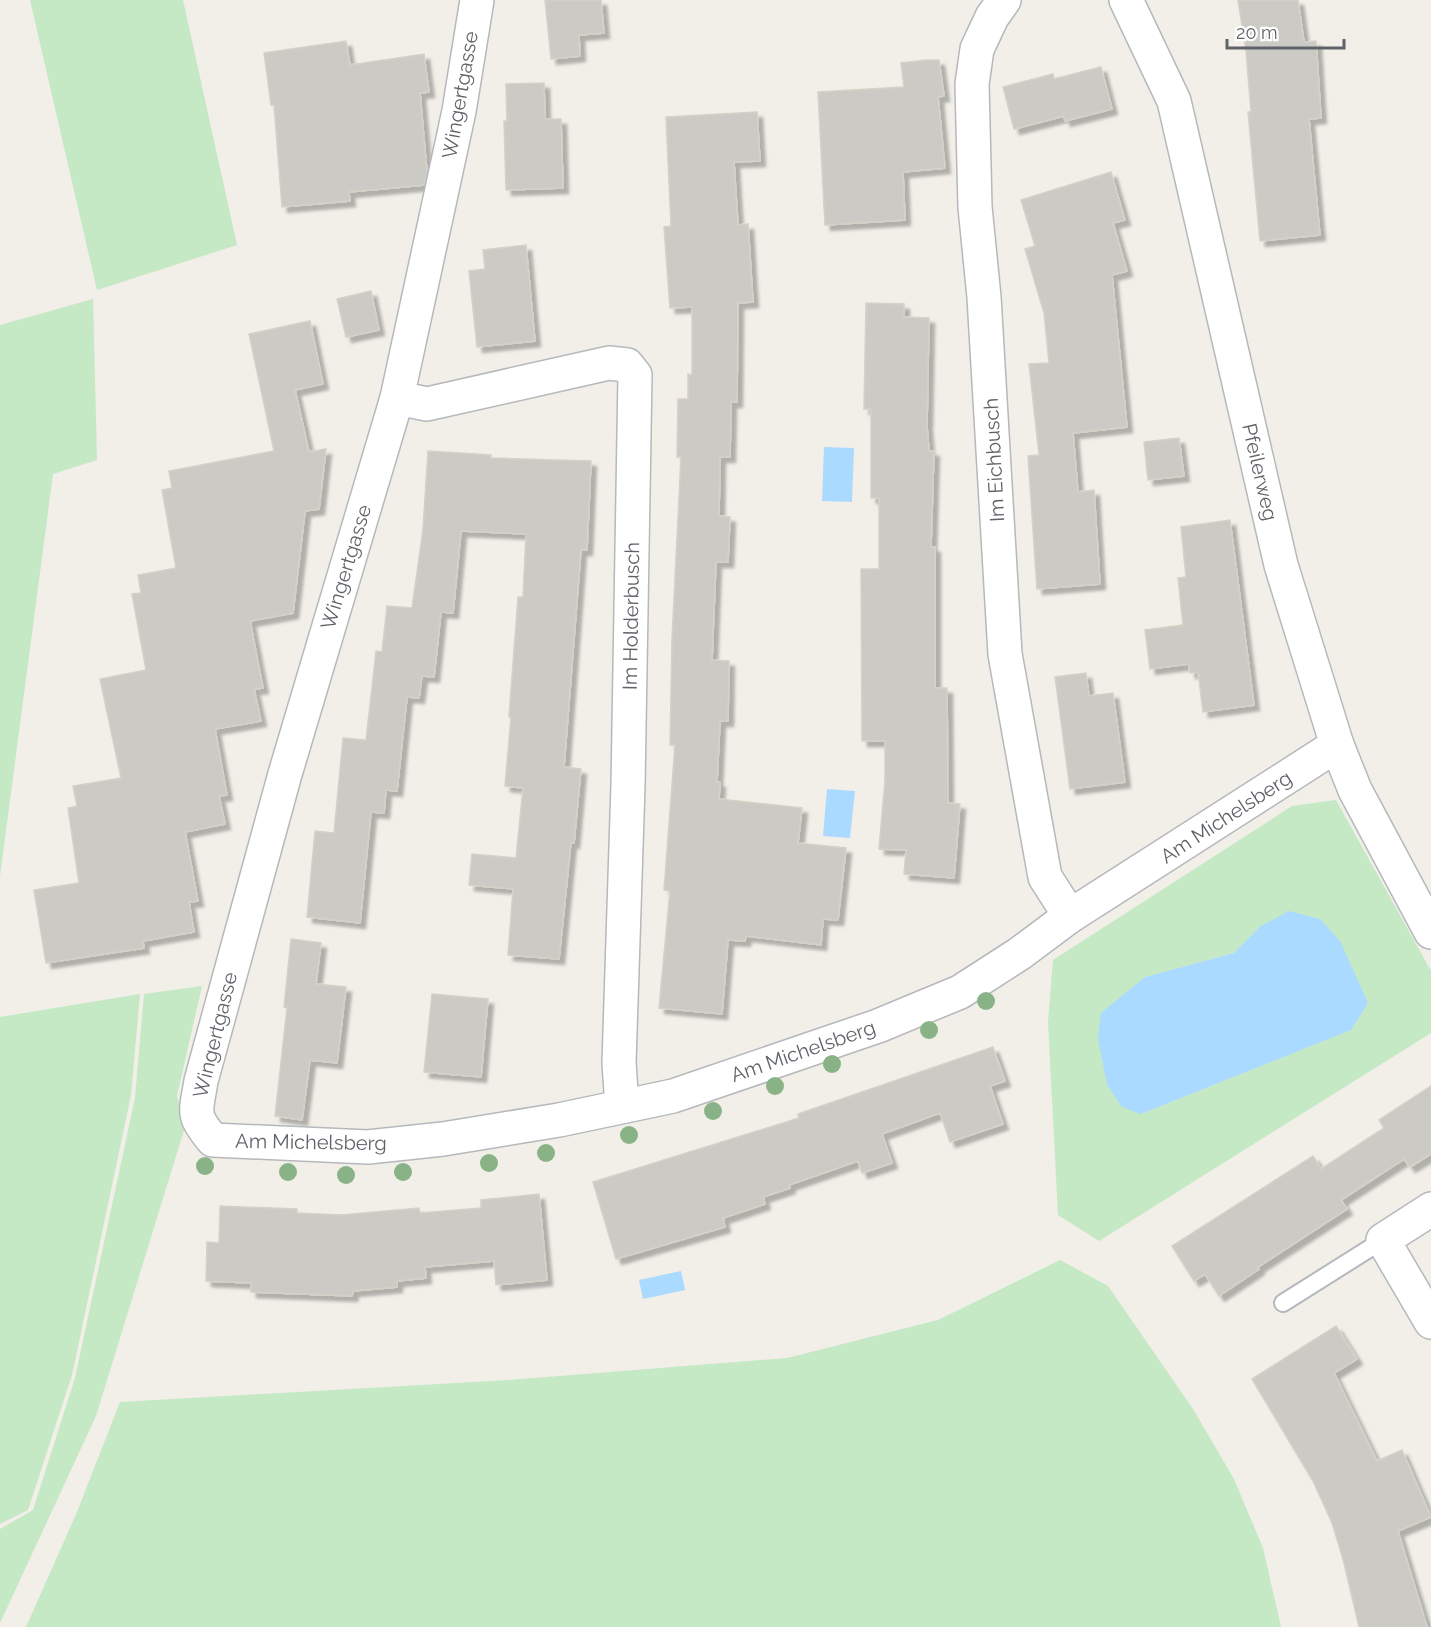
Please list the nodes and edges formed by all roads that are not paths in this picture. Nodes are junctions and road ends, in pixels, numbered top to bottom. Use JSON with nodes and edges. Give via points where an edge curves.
{"nodes":[{"id":1,"x":477,"y":0,"type":"edge"},
{"id":2,"x":1004,"y":0,"type":"edge"},
{"id":3,"x":1126,"y":0,"type":"edge"},
{"id":4,"x":397,"y":398,"type":"junction"},
{"id":5,"x":1337,"y":745,"type":"junction"},
{"id":6,"x":1070,"y":916,"type":"junction"},
{"id":7,"x":1431,"y":932,"type":"edge"},
{"id":8,"x":622,"y":1106,"type":"junction"},
{"id":9,"x":202,"y":1128,"type":"joint"},
{"id":10,"x":1431,"y":1209,"type":"edge"},
{"id":11,"x":1383,"y":1240,"type":"junction"},
{"id":12,"x":1283,"y":1304,"type":"dead end"},
{"id":13,"x":1431,"y":1322,"type":"edge"}],
"edges":[{"from":1,"to":4,"type":"street","name":"Wingertgasse","via":[[459,111]]},
{"from":2,"to":6,"type":"street","name":"Im Eichbusch","via":[[976,49],[972,84],[975,207],[1005,654],[1045,877]]},
{"from":3,"to":5,"type":"street","name":"Pfeilerweg","via":[[1174,101],[1281,565]]},
{"from":4,"to":8,"type":"street","name":"Im Holderbusch","via":[[428,404],[609,363],[627,365],[635,375],[619,1063]]},
{"from":4,"to":9,"type":"street","name":"Wingertgasse","via":[[285,774],[201,1081],[196,1115]]},
{"from":5,"to":6,"type":"street","name":"Am Michelsberg"},
{"from":5,"to":7,"type":"street","name":"Pfeilerweg","via":[[1355,790]]},
{"from":6,"to":8,"type":"street","name":"Am Michelsberg","via":[[960,992],[878,1026],[673,1096]]},
{"from":8,"to":9,"type":"street","name":"Am Michelsberg","via":[[443,1139],[368,1147],[213,1140]]},
{"from":10,"to":11,"type":"street"},
{"from":11,"to":12,"type":"lane"},
{"from":11,"to":13,"type":"street"}]}
